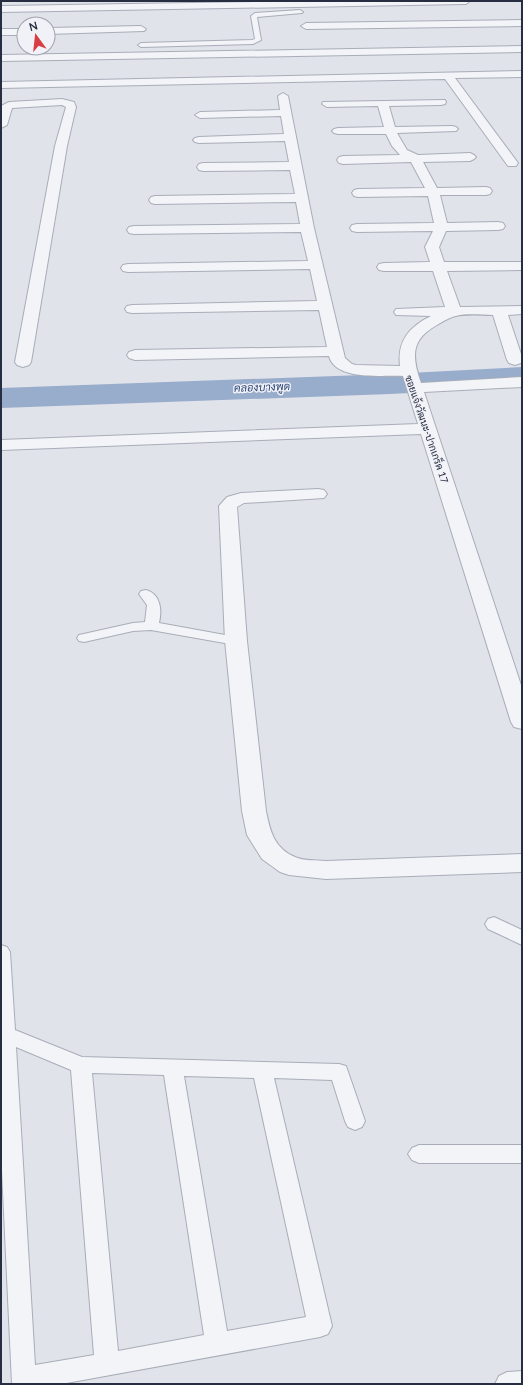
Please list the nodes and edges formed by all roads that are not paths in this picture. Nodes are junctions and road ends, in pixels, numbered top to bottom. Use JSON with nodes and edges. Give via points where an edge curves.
{"nodes":[{"id":1,"x":466,"y":1,"type":"edge"},
{"id":2,"x":1,"y":8,"type":"edge"},
{"id":3,"x":298,"y":8,"type":"junction"},
{"id":4,"x":142,"y":14,"type":"edge"},
{"id":5,"x":522,"y":23,"type":"edge"},
{"id":6,"x":56,"y":30,"type":"edge"},
{"id":7,"x":1,"y":32,"type":"edge"},
{"id":8,"x":16,"y":32,"type":"edge"},
{"id":9,"x":140,"y":44,"type":"junction"},
{"id":10,"x":314,"y":49,"type":"junction"},
{"id":11,"x":522,"y":49,"type":"edge"},
{"id":12,"x":142,"y":56,"type":"junction"},
{"id":13,"x":1,"y":58,"type":"edge"},
{"id":14,"x":325,"y":72,"type":"junction"},
{"id":15,"x":522,"y":74,"type":"edge"},
{"id":16,"x":146,"y":75,"type":"junction"},
{"id":17,"x":447,"y":75,"type":"junction"},
{"id":18,"x":1,"y":85,"type":"edge"},
{"id":19,"x":283,"y":96,"type":"dead end"},
{"id":20,"x":441,"y":102,"type":"dead end"},
{"id":21,"x":383,"y":103,"type":"junction"},
{"id":22,"x":327,"y":104,"type":"dead end"},
{"id":23,"x":286,"y":112,"type":"junction"},
{"id":24,"x":200,"y":115,"type":"dead end"},
{"id":25,"x":1,"y":125,"type":"edge"},
{"id":26,"x":452,"y":129,"type":"dead end"},
{"id":27,"x":390,"y":130,"type":"junction"},
{"id":28,"x":338,"y":132,"type":"dead end"},
{"id":29,"x":291,"y":137,"type":"junction"},
{"id":30,"x":199,"y":140,"type":"dead end"},
{"id":31,"x":470,"y":157,"type":"dead end"},
{"id":32,"x":415,"y":158,"type":"junction"},
{"id":33,"x":343,"y":160,"type":"dead end"},
{"id":34,"x":512,"y":163,"type":"dead end"},
{"id":35,"x":203,"y":166,"type":"dead end"},
{"id":36,"x":296,"y":166,"type":"junction"},
{"id":37,"x":486,"y":190,"type":"dead end"},
{"id":38,"x":433,"y":192,"type":"junction"},
{"id":39,"x":358,"y":193,"type":"dead end"},
{"id":40,"x":302,"y":198,"type":"junction"},
{"id":41,"x":155,"y":200,"type":"dead end"},
{"id":42,"x":498,"y":226,"type":"dead end"},
{"id":43,"x":441,"y":227,"type":"junction"},
{"id":44,"x":307,"y":228,"type":"junction"},
{"id":45,"x":358,"y":228,"type":"dead end"},
{"id":46,"x":134,"y":230,"type":"dead end"},
{"id":47,"x":315,"y":265,"type":"junction"},
{"id":48,"x":520,"y":266,"type":"dead end"},
{"id":49,"x":384,"y":267,"type":"dead end"},
{"id":50,"x":128,"y":268,"type":"dead end"},
{"id":51,"x":440,"y":268,"type":"junction"},
{"id":52,"x":325,"y":305,"type":"junction"},
{"id":53,"x":132,"y":309,"type":"dead end"},
{"id":54,"x":498,"y":310,"type":"junction"},
{"id":55,"x":522,"y":310,"type":"edge"},
{"id":56,"x":454,"y":311,"type":"junction"},
{"id":57,"x":401,"y":312,"type":"dead end"},
{"id":58,"x":336,"y":351,"type":"junction"},
{"id":59,"x":135,"y":355,"type":"dead end"},
{"id":60,"x":515,"y":360,"type":"dead end"},
{"id":61,"x":23,"y":362,"type":"dead end"},
{"id":62,"x":412,"y":381,"type":"junction"},
{"id":63,"x":522,"y":382,"type":"edge"},
{"id":64,"x":428,"y":429,"type":"junction"},
{"id":65,"x":1,"y":445,"type":"edge"},
{"id":66,"x":318,"y":494,"type":"dead end"},
{"id":67,"x":146,"y":594,"type":"dead end"},
{"id":68,"x":150,"y":626,"type":"junction"},
{"id":69,"x":84,"y":638,"type":"dead end"},
{"id":70,"x":236,"y":641,"type":"junction"},
{"id":71,"x":522,"y":722,"type":"edge"},
{"id":72,"x":522,"y":862,"type":"edge"},
{"id":73,"x":494,"y":924,"type":"dead end"},
{"id":74,"x":522,"y":938,"type":"edge"},
{"id":75,"x":1,"y":952,"type":"edge"},
{"id":76,"x":6,"y":1035,"type":"junction"},
{"id":77,"x":81,"y":1065,"type":"junction"},
{"id":78,"x":173,"y":1068,"type":"junction"},
{"id":79,"x":262,"y":1070,"type":"junction"},
{"id":80,"x":354,"y":1121,"type":"dead end"},
{"id":81,"x":419,"y":1154,"type":"dead end"},
{"id":82,"x":522,"y":1154,"type":"edge"},
{"id":83,"x":217,"y":1345,"type":"junction"},
{"id":84,"x":107,"y":1365,"type":"junction"},
{"id":85,"x":24,"y":1382,"type":"edge"},
{"id":86,"x":522,"y":1383,"type":"edge"},
{"id":87,"x":507,"y":1384,"type":"edge"}],
"edges":[{"from":1,"to":3,"type":"street"},
{"from":2,"to":4,"type":"street"},
{"from":3,"to":4,"type":"street"},
{"from":3,"to":5,"type":"street","via":[[307,30]]},
{"from":3,"to":9,"type":"lane","via":[[254,16],[258,40],[253,42]]},
{"from":4,"to":6,"type":"street"},
{"from":4,"to":9,"type":"street"},
{"from":7,"to":8,"type":"street"},
{"from":9,"to":12,"type":"street"},
{"from":10,"to":11,"type":"street"},
{"from":10,"to":12,"type":"street"},
{"from":10,"to":14,"type":"street"},
{"from":12,"to":13,"type":"street"},
{"from":12,"to":16,"type":"street"},
{"from":14,"to":16,"type":"street"},
{"from":14,"to":17,"type":"street"},
{"from":15,"to":17,"type":"street"},
{"from":16,"to":18,"type":"street"},
{"from":17,"to":34,"type":"street"},
{"from":19,"to":23,"type":"street","name":"ซอยแจ้งวัฒนะ-ปากเกร็ด 17"},
{"from":20,"to":21,"type":"street"},
{"from":21,"to":22,"type":"street"},
{"from":21,"to":27,"type":"street"},
{"from":23,"to":24,"type":"street"},
{"from":23,"to":29,"type":"street","name":"ซอยแจ้งวัฒนะ-ปากเกร็ด 17"},
{"from":25,"to":61,"type":"street","via":[[6,107],[9,105],[62,102],[70,104],[71,107],[59,154]]},
{"from":26,"to":27,"type":"street"},
{"from":27,"to":28,"type":"street"},
{"from":27,"to":32,"type":"street","via":[[403,152]]},
{"from":29,"to":30,"type":"street"},
{"from":29,"to":36,"type":"street","name":"ซอยแจ้งวัฒนะ-ปากเกร็ด 17"},
{"from":31,"to":32,"type":"street"},
{"from":32,"to":33,"type":"street"},
{"from":32,"to":38,"type":"street"},
{"from":35,"to":36,"type":"street"},
{"from":36,"to":40,"type":"street","name":"ซอยแจ้งวัฒนะ-ปากเกร็ด 17"},
{"from":37,"to":38,"type":"street"},
{"from":38,"to":39,"type":"street"},
{"from":38,"to":43,"type":"street"},
{"from":40,"to":41,"type":"street"},
{"from":40,"to":44,"type":"street","name":"ซอยแจ้งวัฒนะ-ปากเกร็ด 17"},
{"from":42,"to":43,"type":"street"},
{"from":43,"to":45,"type":"street"},
{"from":43,"to":51,"type":"street","via":[[432,247]]},
{"from":44,"to":46,"type":"street"},
{"from":44,"to":47,"type":"street","name":"ซอยแจ้งวัฒนะ-ปากเกร็ด 17"},
{"from":47,"to":50,"type":"street"},
{"from":47,"to":52,"type":"street","name":"ซอยแจ้งวัฒนะ-ปากเกร็ด 17"},
{"from":48,"to":51,"type":"street"},
{"from":49,"to":51,"type":"street"},
{"from":51,"to":56,"type":"street"},
{"from":52,"to":53,"type":"street"},
{"from":52,"to":58,"type":"street","name":"ซอยแจ้งวัฒนะ-ปากเกร็ด 17"},
{"from":54,"to":55,"type":"street"},
{"from":54,"to":56,"type":"street"},
{"from":54,"to":60,"type":"street"},
{"from":56,"to":57,"type":"street"},
{"from":56,"to":62,"type":"street","via":[[423,325],[407,347]]},
{"from":58,"to":59,"type":"street"},
{"from":58,"to":62,"type":"street","name":"ซอยแจ้งวัฒนะ-ปากเกร็ด 17","via":[[338,360],[346,367]]},
{"from":62,"to":63,"type":"street"},
{"from":62,"to":64,"type":"street","name":"ซอยแจ้งวัฒนะ-ปากเกร็ด 17"},
{"from":64,"to":65,"type":"street"},
{"from":64,"to":71,"type":"street","name":"ซอยแจ้งวัฒนะ-ปากเกร็ด 17"},
{"from":66,"to":70,"type":"street","via":[[240,498],[228,506]]},
{"from":67,"to":68,"type":"lane","via":[[155,605]]},
{"from":68,"to":69,"type":"lane","via":[[133,627]]},
{"from":68,"to":70,"type":"lane"},
{"from":70,"to":72,"type":"street","via":[[254,811],[259,835],[271,853],[289,866],[326,870]]},
{"from":73,"to":74,"type":"lane"},
{"from":75,"to":76,"type":"lane"},
{"from":76,"to":77,"type":"lane"},
{"from":76,"to":85,"type":"lane"},
{"from":77,"to":78,"type":"lane"},
{"from":77,"to":84,"type":"lane"},
{"from":78,"to":79,"type":"lane"},
{"from":78,"to":83,"type":"lane"},
{"from":79,"to":80,"type":"lane","via":[[339,1072]]},
{"from":79,"to":83,"type":"lane","via":[[320,1326]]},
{"from":81,"to":82,"type":"lane"},
{"from":83,"to":84,"type":"lane"},
{"from":84,"to":85,"type":"lane"},
{"from":86,"to":87,"type":"lane"}]}
